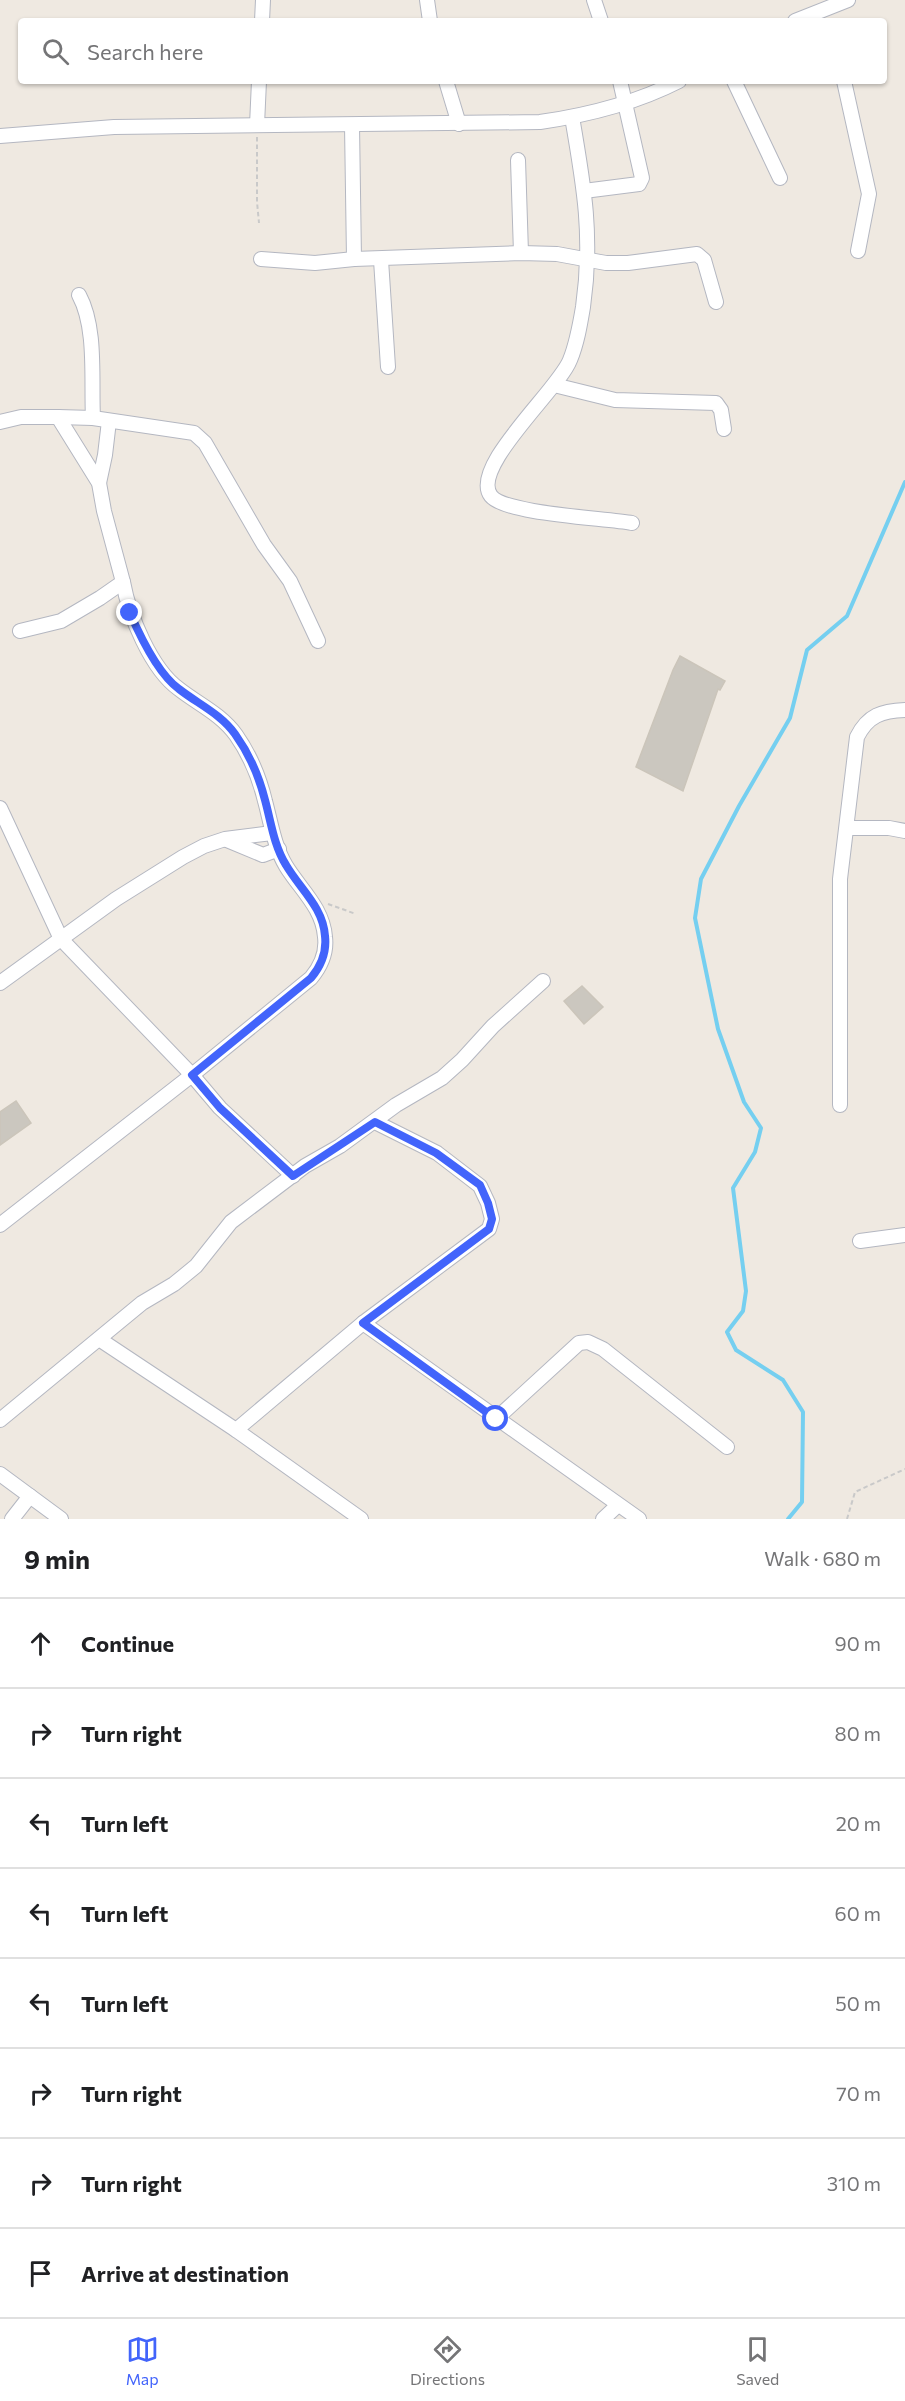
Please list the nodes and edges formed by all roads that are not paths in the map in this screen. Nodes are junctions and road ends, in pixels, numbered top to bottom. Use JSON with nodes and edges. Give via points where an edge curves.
{"nodes":[{"id":1,"x":263,"y":0,"type":"edge"},
{"id":2,"x":427,"y":0,"type":"edge"},
{"id":3,"x":594,"y":0,"type":"edge"},
{"id":4,"x":848,"y":0,"type":"edge"},
{"id":5,"x":829,"y":14,"type":"edge"},
{"id":6,"x":262,"y":18,"type":"edge"},
{"id":7,"x":430,"y":18,"type":"edge"},
{"id":8,"x":600,"y":18,"type":"edge"},
{"id":9,"x":810,"y":18,"type":"edge"},
{"id":10,"x":259,"y":84,"type":"edge"},
{"id":11,"x":447,"y":84,"type":"edge"},
{"id":12,"x":621,"y":84,"type":"edge"},
{"id":13,"x":673,"y":84,"type":"edge"},
{"id":14,"x":735,"y":84,"type":"edge"},
{"id":15,"x":845,"y":84,"type":"edge"},
{"id":16,"x":626,"y":103,"type":"junction"},
{"id":17,"x":572,"y":117,"type":"junction"},
{"id":18,"x":459,"y":124,"type":"junction"},
{"id":19,"x":257,"y":125,"type":"junction"},
{"id":20,"x":352,"y":125,"type":"junction"},
{"id":21,"x":0,"y":135,"type":"edge"},
{"id":22,"x":518,"y":160,"type":"dead end"},
{"id":23,"x":780,"y":178,"type":"dead end"},
{"id":24,"x":584,"y":191,"type":"junction"},
{"id":25,"x":858,"y":251,"type":"dead end"},
{"id":26,"x":521,"y":253,"type":"junction"},
{"id":27,"x":261,"y":259,"type":"dead end"},
{"id":28,"x":354,"y":259,"type":"junction"},
{"id":29,"x":381,"y":260,"type":"junction"},
{"id":30,"x":588,"y":260,"type":"junction"},
{"id":31,"x":79,"y":295,"type":"dead end"},
{"id":32,"x":716,"y":302,"type":"dead end"},
{"id":33,"x":388,"y":367,"type":"dead end"},
{"id":34,"x":554,"y":385,"type":"junction"},
{"id":35,"x":58,"y":417,"type":"junction"},
{"id":36,"x":93,"y":418,"type":"junction"},
{"id":37,"x":109,"y":421,"type":"junction"},
{"id":38,"x":0,"y":422,"type":"edge"},
{"id":39,"x":724,"y":429,"type":"dead end"},
{"id":40,"x":99,"y":483,"type":"junction"},
{"id":41,"x":633,"y":523,"type":"dead end"},
{"id":42,"x":123,"y":582,"type":"junction"},
{"id":43,"x":20,"y":631,"type":"dead end"},
{"id":44,"x":318,"y":641,"type":"dead end"},
{"id":45,"x":905,"y":710,"type":"edge"},
{"id":46,"x":0,"y":808,"type":"edge"},
{"id":47,"x":847,"y":828,"type":"junction"},
{"id":48,"x":905,"y":831,"type":"edge"},
{"id":49,"x":272,"y":833,"type":"junction"},
{"id":50,"x":225,"y":839,"type":"junction"},
{"id":51,"x":279,"y":849,"type":"junction"},
{"id":52,"x":61,"y":939,"type":"junction"},
{"id":53,"x":543,"y":981,"type":"dead end"},
{"id":54,"x":0,"y":983,"type":"edge"},
{"id":55,"x":192,"y":1075,"type":"junction"},
{"id":56,"x":840,"y":1105,"type":"dead end"},
{"id":57,"x":375,"y":1122,"type":"junction"},
{"id":58,"x":293,"y":1176,"type":"junction"},
{"id":59,"x":0,"y":1225,"type":"edge"},
{"id":60,"x":905,"y":1235,"type":"edge"},
{"id":61,"x":860,"y":1241,"type":"dead end"},
{"id":62,"x":363,"y":1323,"type":"junction"},
{"id":63,"x":99,"y":1339,"type":"junction"},
{"id":64,"x":496,"y":1419,"type":"junction"},
{"id":65,"x":0,"y":1420,"type":"edge"},
{"id":66,"x":236,"y":1430,"type":"junction"},
{"id":67,"x":727,"y":1447,"type":"dead end"},
{"id":68,"x":0,"y":1474,"type":"edge"},
{"id":69,"x":30,"y":1496,"type":"junction"},
{"id":70,"x":618,"y":1505,"type":"junction"},
{"id":71,"x":12,"y":1519,"type":"edge"},
{"id":72,"x":61,"y":1519,"type":"edge"},
{"id":73,"x":361,"y":1519,"type":"edge"},
{"id":74,"x":603,"y":1519,"type":"edge"},
{"id":75,"x":639,"y":1519,"type":"edge"}],
"edges":[{"from":1,"to":6,"type":"street"},
{"from":2,"to":7,"type":"street"},
{"from":3,"to":8,"type":"street"},
{"from":4,"to":5,"type":"street"},
{"from":5,"to":9,"type":"street"},
{"from":10,"to":19,"type":"street"},
{"from":11,"to":18,"type":"street"},
{"from":12,"to":16,"type":"street"},
{"from":13,"to":16,"type":"street"},
{"from":14,"to":23,"type":"street"},
{"from":15,"to":25,"type":"street","via":[[868,188],[869,202]]},
{"from":16,"to":17,"type":"street"},
{"from":16,"to":24,"type":"street","via":[[641,182]]},
{"from":17,"to":18,"type":"street"},
{"from":17,"to":24,"type":"street"},
{"from":18,"to":20,"type":"street"},
{"from":19,"to":20,"type":"street"},
{"from":19,"to":21,"type":"street","via":[[114,127]]},
{"from":20,"to":28,"type":"street"},
{"from":22,"to":26,"type":"street"},
{"from":24,"to":30,"type":"street"},
{"from":26,"to":29,"type":"street"},
{"from":26,"to":30,"type":"street"},
{"from":27,"to":28,"type":"street","via":[[315,263]]},
{"from":28,"to":29,"type":"street"},
{"from":29,"to":33,"type":"street"},
{"from":30,"to":32,"type":"street","via":[[628,263],[697,254],[704,260]]},
{"from":30,"to":34,"type":"street","via":[[579,332],[570,362]]},
{"from":31,"to":36,"type":"street","via":[[87,309],[90,329]]},
{"from":34,"to":39,"type":"street","via":[[615,400],[716,403]]},
{"from":34,"to":41,"type":"street","via":[[496,458],[487,485],[489,495],[517,509]]},
{"from":35,"to":36,"type":"street"},
{"from":35,"to":38,"type":"street","via":[[21,417]]},
{"from":35,"to":40,"type":"street"},
{"from":36,"to":37,"type":"street"},
{"from":37,"to":40,"type":"street"},
{"from":37,"to":44,"type":"street","via":[[194,433],[205,443],[264,545],[290,581]]},
{"from":40,"to":42,"type":"street"},
{"from":42,"to":43,"type":"street","via":[[61,621]]},
{"from":42,"to":49,"type":"street","via":[[139,636],[167,677],[223,720],[251,757]]},
{"from":45,"to":47,"type":"street","via":[[877,714],[857,737]]},
{"from":46,"to":52,"type":"street"},
{"from":47,"to":48,"type":"street"},
{"from":47,"to":56,"type":"street","via":[[838,932]]},
{"from":49,"to":50,"type":"street"},
{"from":49,"to":51,"type":"street"},
{"from":50,"to":51,"type":"street","via":[[263,855]]},
{"from":50,"to":52,"type":"street","via":[[183,857]]},
{"from":51,"to":55,"type":"street","via":[[285,865],[322,921],[326,937],[321,966]]},
{"from":52,"to":54,"type":"street"},
{"from":52,"to":55,"type":"street"},
{"from":53,"to":57,"type":"street","via":[[442,1078],[396,1104]]},
{"from":55,"to":58,"type":"street","via":[[220,1108]]},
{"from":55,"to":59,"type":"street"},
{"from":57,"to":58,"type":"street"},
{"from":57,"to":62,"type":"street","via":[[436,1153],[480,1185],[492,1219],[489,1229]]},
{"from":58,"to":63,"type":"street","via":[[231,1222],[196,1266]]},
{"from":60,"to":61,"type":"street"},
{"from":62,"to":64,"type":"street"},
{"from":62,"to":66,"type":"street"},
{"from":63,"to":65,"type":"street"},
{"from":63,"to":66,"type":"street"},
{"from":64,"to":67,"type":"street","via":[[579,1343],[588,1342],[603,1349]]},
{"from":64,"to":70,"type":"street"},
{"from":66,"to":73,"type":"street"},
{"from":68,"to":69,"type":"street"},
{"from":69,"to":71,"type":"street"},
{"from":69,"to":72,"type":"street"},
{"from":70,"to":74,"type":"street"},
{"from":70,"to":75,"type":"street"}]}
